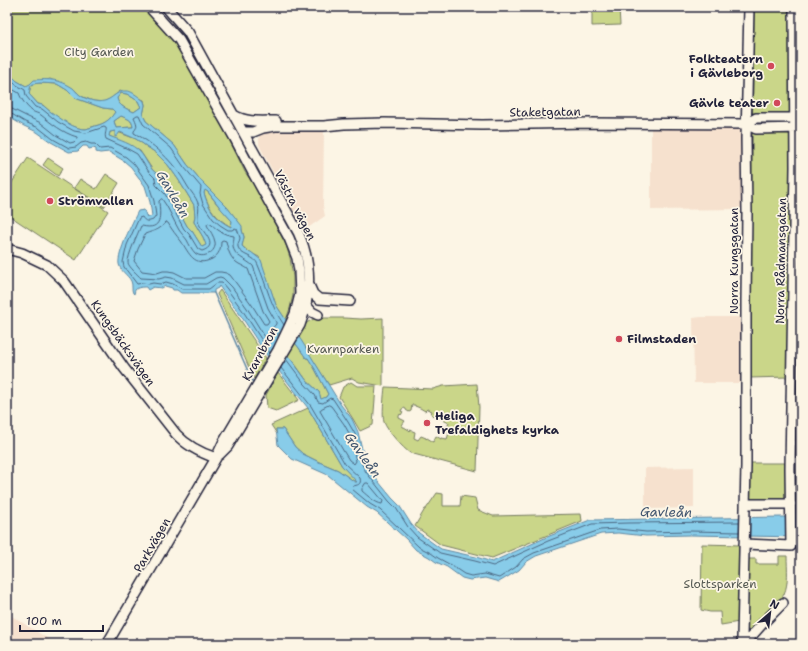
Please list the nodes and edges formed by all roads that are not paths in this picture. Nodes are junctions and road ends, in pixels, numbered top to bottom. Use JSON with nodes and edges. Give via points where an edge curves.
{"nodes":[{"id":1,"x":150,"y":7,"type":"edge"},
{"id":2,"x":166,"y":7,"type":"edge"},
{"id":3,"x":749,"y":7,"type":"edge"},
{"id":4,"x":794,"y":7,"type":"edge"},
{"id":5,"x":234,"y":115,"type":"junction"},
{"id":6,"x":798,"y":118,"type":"edge"},
{"id":7,"x":266,"y":121,"type":"junction"},
{"id":8,"x":344,"y":124,"type":"junction"},
{"id":9,"x":746,"y":124,"type":"junction"},
{"id":10,"x":798,"y":128,"type":"edge"},
{"id":11,"x":243,"y":132,"type":"junction"},
{"id":12,"x":234,"y":137,"type":"junction"},
{"id":13,"x":7,"y":249,"type":"edge"},
{"id":14,"x":309,"y":283,"type":"junction"},
{"id":15,"x":300,"y":294,"type":"junction"},
{"id":16,"x":350,"y":301,"type":"dead end"},
{"id":17,"x":316,"y":304,"type":"dead end"},
{"id":18,"x":306,"y":306,"type":"junction"},
{"id":19,"x":305,"y":318,"type":"junction"},
{"id":20,"x":248,"y":406,"type":"joint"},
{"id":21,"x":216,"y":458,"type":"junction"},
{"id":22,"x":745,"y":504,"type":"junction"},
{"id":23,"x":791,"y":504,"type":"junction"},
{"id":24,"x":744,"y":542,"type":"junction"},
{"id":25,"x":783,"y":603,"type":"dead end"},
{"id":26,"x":746,"y":641,"type":"edge"},
{"id":27,"x":108,"y":644,"type":"edge"}],
"edges":[{"from":1,"to":12,"type":"main road","name":"Västra vägen","via":[[179,40]]},
{"from":2,"to":5,"type":"main road","name":"Västra vägen","via":[[188,32]]},
{"from":3,"to":9,"type":"main road","name":"Norra Kungsgatan"},
{"from":4,"to":6,"type":"main road","name":"Norra Rådmansgatan"},
{"from":5,"to":7,"type":"main road","name":"Staketgatan","via":[[248,121]]},
{"from":5,"to":11,"type":"main road","name":"Västra vägen"},
{"from":6,"to":9,"type":"main road","name":"Staketgatan","via":[[756,118]]},
{"from":6,"to":10,"type":"main road","name":"Norra Rådmansgatan"},
{"from":7,"to":8,"type":"main road","name":"Staketgatan"},
{"from":7,"to":11,"type":"main road","name":"Staketgatan","via":[[253,125]]},
{"from":8,"to":9,"type":"main road","name":"Staketgatan"},
{"from":8,"to":11,"type":"main road","name":"Staketgatan","via":[[275,126]]},
{"from":9,"to":10,"type":"main road","name":"Staketgatan","via":[[756,129]]},
{"from":9,"to":22,"type":"main road","name":"Norra Kungsgatan"},
{"from":10,"to":23,"type":"main road","name":"Norra Rådmansgatan","via":[[795,166]]},
{"from":11,"to":12,"type":"main road"},
{"from":11,"to":14,"type":"main road","name":"Västra vägen","via":[[298,232],[304,246]]},
{"from":12,"to":15,"type":"main road","name":"Västra vägen","via":[[289,238],[297,258]]},
{"from":13,"to":21,"type":"main road","name":"Kungsbäcksvägen","via":[[47,265],[64,281],[124,368],[181,440]]},
{"from":14,"to":16,"type":"main road","via":[[313,294],[319,299]]},
{"from":14,"to":18,"type":"main road","name":"Västra vägen"},
{"from":15,"to":18,"type":"main road"},
{"from":15,"to":19,"type":"main road"},
{"from":17,"to":18,"type":"main road"},
{"from":18,"to":19,"type":"main road","via":[[300,309]]},
{"from":18,"to":19,"type":"main road","via":[[312,312]]},
{"from":19,"to":20,"type":"main road","name":"Kvarnbron","via":[[289,327]]},
{"from":20,"to":21,"type":"main road","name":"Parkvägen"},
{"from":21,"to":27,"type":"main road","name":"Parkvägen"},
{"from":22,"to":23,"type":"main road"},
{"from":22,"to":24,"type":"main road","name":"Norra Kungsgatan"},
{"from":23,"to":24,"type":"main road","name":"Norra Rådmansgatan","via":[[791,543]]},
{"from":24,"to":26,"type":"main road","name":"Norra Kungsgatan"},
{"from":25,"to":26,"type":"main road"}]}
